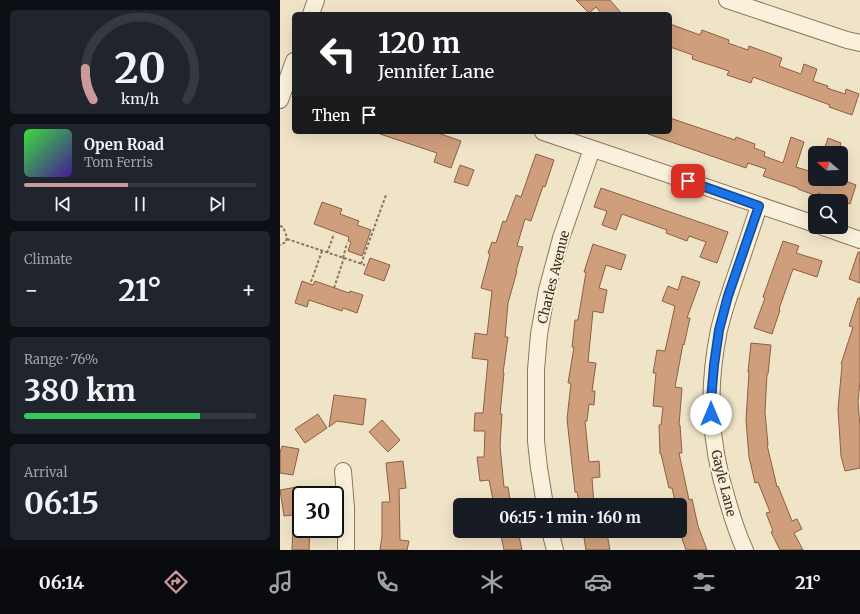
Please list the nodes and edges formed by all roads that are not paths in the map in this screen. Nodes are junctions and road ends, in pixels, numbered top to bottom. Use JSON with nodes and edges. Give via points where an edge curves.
{"nodes":[{"id":1,"x":316,"y":0,"type":"edge"},
{"id":2,"x":727,"y":0,"type":"edge"},
{"id":3,"x":312,"y":12,"type":"edge"},
{"id":4,"x":860,"y":42,"type":"edge"},
{"id":5,"x":292,"y":66,"type":"edge"},
{"id":6,"x":280,"y":99,"type":"edge"},
{"id":7,"x":549,"y":134,"type":"edge"},
{"id":8,"x":592,"y":149,"type":"junction"},
{"id":9,"x":759,"y":206,"type":"junction"},
{"id":10,"x":808,"y":222,"type":"edge"},
{"id":11,"x":843,"y":234,"type":"edge"},
{"id":12,"x":860,"y":240,"type":"edge"},
{"id":13,"x":343,"y":470,"type":"dead end"},
{"id":14,"x":544,"y":498,"type":"edge"},
{"id":15,"x":552,"y":538,"type":"edge"},
{"id":16,"x":346,"y":550,"type":"edge"},
{"id":17,"x":555,"y":550,"type":"edge"},
{"id":18,"x":746,"y":550,"type":"edge"}],
"edges":[{"from":1,"to":3,"type":"street"},
{"from":2,"to":4,"type":"street","via":[[847,40]]},
{"from":5,"to":6,"type":"street"},
{"from":7,"to":8,"type":"street"},
{"from":8,"to":9,"type":"street"},
{"from":8,"to":14,"type":"street","name":"Charles Avenue","via":[[561,238],[547,290],[539,334],[536,441]]},
{"from":9,"to":10,"type":"street"},
{"from":9,"to":18,"type":"street","name":"Gayle Lane","via":[[719,330],[711,400],[712,427],[720,476],[736,528]]},
{"from":11,"to":12,"type":"street"},
{"from":13,"to":16,"type":"street"},
{"from":15,"to":17,"type":"street"}]}
